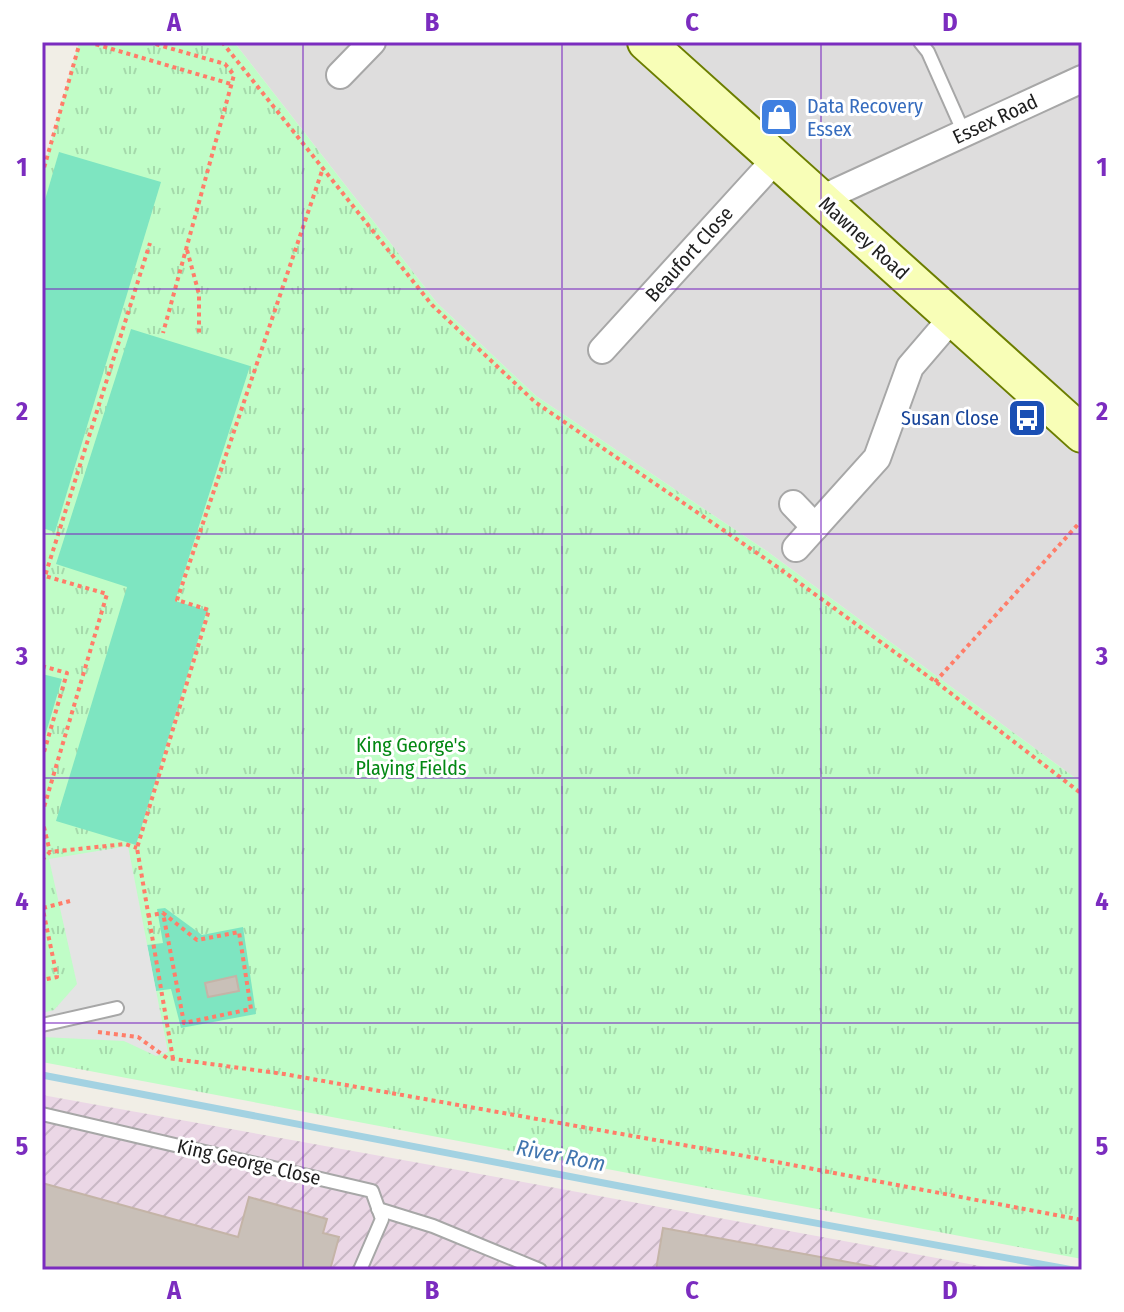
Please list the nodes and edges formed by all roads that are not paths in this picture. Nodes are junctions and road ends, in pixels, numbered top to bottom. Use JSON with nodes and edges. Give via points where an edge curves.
{"nodes":[{"id":1,"x":372,"y":42,"type":"edge"},
{"id":2,"x":646,"y":42,"type":"edge"},
{"id":3,"x":920,"y":42,"type":"edge"},
{"id":4,"x":340,"y":75,"type":"dead end"},
{"id":5,"x":1082,"y":79,"type":"edge"},
{"id":6,"x":964,"y":133,"type":"junction"},
{"id":7,"x":776,"y":159,"type":"junction"},
{"id":8,"x":821,"y":199,"type":"junction"},
{"id":9,"x":952,"y":318,"type":"junction"},
{"id":10,"x":602,"y":350,"type":"dead end"},
{"id":11,"x":1082,"y":434,"type":"edge"},
{"id":12,"x":793,"y":504,"type":"dead end"},
{"id":13,"x":815,"y":527,"type":"junction"},
{"id":14,"x":796,"y":548,"type":"dead end"},
{"id":15,"x":117,"y":1008,"type":"dead end"},
{"id":16,"x":42,"y":1025,"type":"edge"},
{"id":17,"x":42,"y":1114,"type":"edge"},
{"id":18,"x":378,"y":1209,"type":"junction"},
{"id":19,"x":360,"y":1270,"type":"edge"},
{"id":20,"x":540,"y":1270,"type":"edge"}],
"edges":[{"from":1,"to":4,"type":"street"},
{"from":2,"to":7,"type":"street","name":"Mawney Road"},
{"from":3,"to":6,"type":"lane"},
{"from":5,"to":6,"type":"street","name":"Essex Road"},
{"from":6,"to":8,"type":"street","name":"Essex Road"},
{"from":7,"to":8,"type":"street","name":"Mawney Road"},
{"from":7,"to":10,"type":"street","name":"Beaufort Close"},
{"from":8,"to":9,"type":"street","name":"Mawney Road"},
{"from":9,"to":11,"type":"street","name":"Mawney Road"},
{"from":9,"to":13,"type":"street","via":[[910,367],[877,458]]},
{"from":12,"to":13,"type":"street"},
{"from":13,"to":14,"type":"street"},
{"from":15,"to":16,"type":"lane"},
{"from":17,"to":18,"type":"lane","name":"King George Close","via":[[372,1191]]},
{"from":18,"to":19,"type":"lane","via":[[382,1219]]},
{"from":18,"to":20,"type":"lane"}]}
